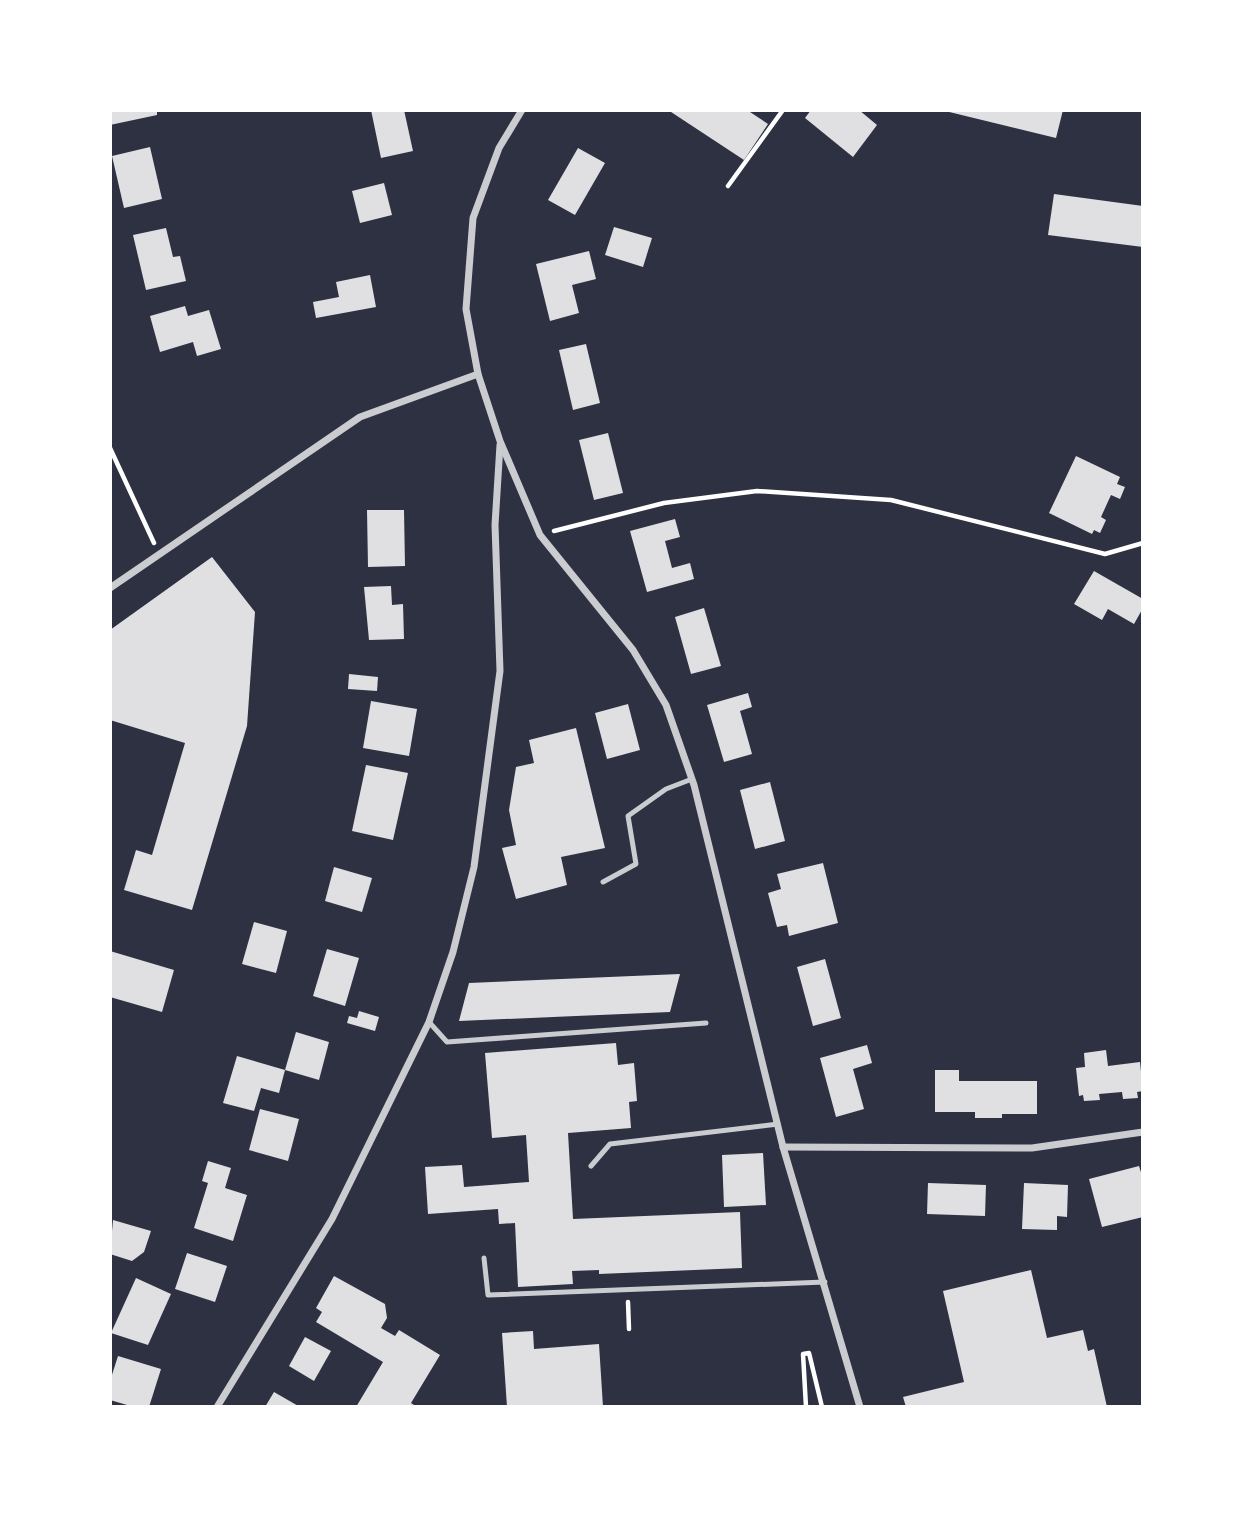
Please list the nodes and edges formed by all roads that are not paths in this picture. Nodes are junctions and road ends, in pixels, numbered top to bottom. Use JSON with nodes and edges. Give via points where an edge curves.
{"nodes":[{"id":1,"x":522,"y":110,"type":"edge"},
{"id":2,"x":478,"y":374,"type":"junction"},
{"id":3,"x":500,"y":441,"type":"junction"},
{"id":4,"x":110,"y":588,"type":"edge"},
{"id":5,"x":692,"y":779,"type":"junction"},
{"id":6,"x":603,"y":882,"type":"dead end"},
{"id":7,"x":429,"y":1022,"type":"junction"},
{"id":8,"x":706,"y":1023,"type":"dead end"},
{"id":9,"x":778,"y":1124,"type":"junction"},
{"id":10,"x":1143,"y":1132,"type":"edge"},
{"id":11,"x":783,"y":1147,"type":"junction"},
{"id":12,"x":591,"y":1166,"type":"dead end"},
{"id":13,"x":484,"y":1258,"type":"dead end"},
{"id":14,"x":825,"y":1282,"type":"junction"},
{"id":15,"x":217,"y":1407,"type":"edge"},
{"id":16,"x":860,"y":1407,"type":"edge"}],
"edges":[{"from":1,"to":2,"type":"street","via":[[499,148],[473,218],[466,309]]},
{"from":2,"to":3,"type":"street"},
{"from":2,"to":4,"type":"street","via":[[360,417]]},
{"from":3,"to":5,"type":"street","via":[[540,535],[633,650],[666,705]]},
{"from":3,"to":7,"type":"street","via":[[495,525],[500,671],[474,867],[453,952]]},
{"from":5,"to":6,"type":"lane","via":[[666,789],[628,816],[636,864]]},
{"from":5,"to":9,"type":"street"},
{"from":7,"to":8,"type":"lane","via":[[447,1042]]},
{"from":7,"to":15,"type":"street","via":[[332,1219]]},
{"from":9,"to":11,"type":"street"},
{"from":9,"to":12,"type":"lane","via":[[610,1144]]},
{"from":10,"to":11,"type":"street","via":[[1032,1148]]},
{"from":11,"to":14,"type":"street"},
{"from":13,"to":14,"type":"lane","via":[[488,1295]]},
{"from":14,"to":16,"type":"street"}]}
